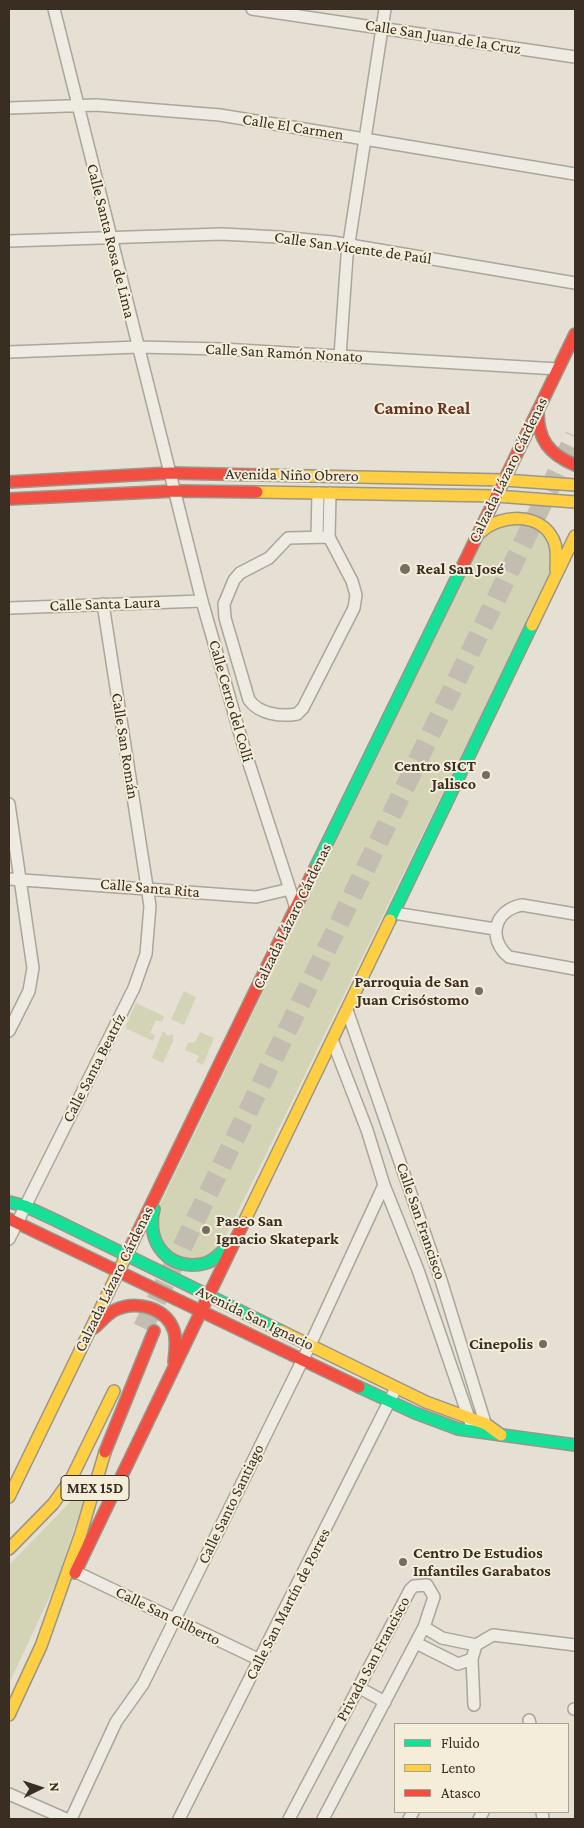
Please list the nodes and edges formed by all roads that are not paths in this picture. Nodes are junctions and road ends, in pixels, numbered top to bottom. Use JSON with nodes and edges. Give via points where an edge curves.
{"nodes":[{"id":1,"x":54,"y":9,"type":"edge"},
{"id":2,"x":252,"y":9,"type":"edge"},
{"id":3,"x":385,"y":9,"type":"edge"},
{"id":4,"x":382,"y":27,"type":"junction"},
{"id":5,"x":575,"y":57,"type":"edge"},
{"id":6,"x":77,"y":104,"type":"junction"},
{"id":7,"x":9,"y":108,"type":"edge"},
{"id":8,"x":364,"y":139,"type":"junction"},
{"id":9,"x":575,"y":174,"type":"edge"},
{"id":10,"x":110,"y":236,"type":"junction"},
{"id":11,"x":9,"y":241,"type":"edge"},
{"id":12,"x":348,"y":245,"type":"junction"},
{"id":13,"x":575,"y":283,"type":"edge"},
{"id":14,"x":575,"y":334,"type":"edge"},
{"id":15,"x":138,"y":347,"type":"junction"},
{"id":16,"x":9,"y":352,"type":"edge"},
{"id":17,"x":340,"y":356,"type":"junction"},
{"id":18,"x":558,"y":369,"type":"junction"},
{"id":19,"x":538,"y":410,"type":"junction"},
{"id":20,"x":575,"y":466,"type":"edge"},
{"id":21,"x":170,"y":473,"type":"junction"},
{"id":22,"x":504,"y":480,"type":"junction"},
{"id":23,"x":9,"y":482,"type":"edge"},
{"id":24,"x":575,"y":485,"type":"edge"},
{"id":25,"x":175,"y":492,"type":"junction"},
{"id":26,"x":324,"y":494,"type":"junction"},
{"id":27,"x":496,"y":496,"type":"junction"},
{"id":28,"x":9,"y":499,"type":"edge"},
{"id":29,"x":575,"y":502,"type":"edge"},
{"id":30,"x":478,"y":534,"type":"junction"},
{"id":31,"x":317,"y":536,"type":"junction"},
{"id":32,"x":329,"y":536,"type":"junction"},
{"id":33,"x":575,"y":536,"type":"edge"},
{"id":34,"x":556,"y":577,"type":"junction"},
{"id":35,"x":202,"y":601,"type":"junction"},
{"id":36,"x":103,"y":604,"type":"junction"},
{"id":37,"x":9,"y":608,"type":"edge"},
{"id":38,"x":9,"y":804,"type":"edge"},
{"id":39,"x":15,"y":878,"type":"edge"},
{"id":40,"x":148,"y":888,"type":"junction"},
{"id":41,"x":290,"y":889,"type":"junction"},
{"id":42,"x":296,"y":908,"type":"junction"},
{"id":43,"x":394,"y":913,"type":"junction"},
{"id":44,"x":575,"y":914,"type":"edge"},
{"id":45,"x":495,"y":929,"type":"junction"},
{"id":46,"x":575,"y":969,"type":"edge"},
{"id":47,"x":348,"y":1010,"type":"junction"},
{"id":48,"x":9,"y":1031,"type":"edge"},
{"id":49,"x":333,"y":1042,"type":"junction"},
{"id":50,"x":387,"y":1124,"type":"junction"},
{"id":51,"x":367,"y":1130,"type":"junction"},
{"id":52,"x":176,"y":1152,"type":"junction"},
{"id":53,"x":384,"y":1185,"type":"junction"},
{"id":54,"x":9,"y":1202,"type":"edge"},
{"id":55,"x":25,"y":1206,"type":"junction"},
{"id":56,"x":13,"y":1221,"type":"edge"},
{"id":57,"x":237,"y":1237,"type":"junction"},
{"id":58,"x":9,"y":1239,"type":"edge"},
{"id":59,"x":125,"y":1256,"type":"junction"},
{"id":60,"x":433,"y":1258,"type":"junction"},
{"id":61,"x":418,"y":1270,"type":"junction"},
{"id":62,"x":118,"y":1272,"type":"junction"},
{"id":63,"x":208,"y":1295,"type":"junction"},
{"id":64,"x":200,"y":1312,"type":"junction"},
{"id":65,"x":88,"y":1334,"type":"junction"},
{"id":66,"x":310,"y":1345,"type":"junction"},
{"id":67,"x":135,"y":1346,"type":"dead end"},
{"id":68,"x":302,"y":1360,"type":"junction"},
{"id":69,"x":173,"y":1368,"type":"junction"},
{"id":70,"x":119,"y":1380,"type":"dead end"},
{"id":71,"x":396,"y":1388,"type":"junction"},
{"id":72,"x":389,"y":1402,"type":"junction"},
{"id":73,"x":469,"y":1418,"type":"junction"},
{"id":74,"x":487,"y":1430,"type":"junction"},
{"id":75,"x":473,"y":1432,"type":"junction"},
{"id":76,"x":575,"y":1445,"type":"edge"},
{"id":77,"x":9,"y":1497,"type":"edge"},
{"id":78,"x":9,"y":1549,"type":"edge"},
{"id":79,"x":76,"y":1572,"type":"junction"},
{"id":80,"x":175,"y":1619,"type":"junction"},
{"id":81,"x":424,"y":1627,"type":"junction"},
{"id":82,"x":416,"y":1643,"type":"junction"},
{"id":83,"x":575,"y":1645,"type":"edge"},
{"id":84,"x":41,"y":1646,"type":"junction"},
{"id":85,"x":476,"y":1646,"type":"junction"},
{"id":86,"x":472,"y":1659,"type":"junction"},
{"id":87,"x":260,"y":1660,"type":"junction"},
{"id":88,"x":358,"y":1687,"type":"junction"},
{"id":89,"x":385,"y":1702,"type":"junction"},
{"id":90,"x":474,"y":1704,"type":"dead end"},
{"id":91,"x":9,"y":1715,"type":"edge"},
{"id":92,"x":9,"y":1794,"type":"edge"},
{"id":93,"x":66,"y":1819,"type":"edge"},
{"id":94,"x":71,"y":1819,"type":"edge"},
{"id":95,"x":179,"y":1819,"type":"edge"},
{"id":96,"x":289,"y":1819,"type":"edge"},
{"id":97,"x":323,"y":1819,"type":"edge"}],
"edges":[{"from":1,"to":6,"type":"street","name":"Calle Santa Rosa de Lima"},
{"from":2,"to":4,"type":"street","name":"Calle San Juan de la Cruz"},
{"from":3,"to":4,"type":"street"},
{"from":4,"to":5,"type":"street","name":"Calle San Juan de la Cruz"},
{"from":4,"to":8,"type":"street"},
{"from":6,"to":7,"type":"street","name":"Calle El Carmen"},
{"from":6,"to":8,"type":"street","name":"Calle El Carmen","via":[[220,115]]},
{"from":6,"to":10,"type":"street","name":"Calle Santa Rosa de Lima"},
{"from":8,"to":9,"type":"street","name":"Calle El Carmen"},
{"from":8,"to":12,"type":"street"},
{"from":10,"to":11,"type":"street","name":"Calle San Vicente de Paúl"},
{"from":10,"to":12,"type":"street","name":"Calle San Vicente de Paúl","via":[[222,234]]},
{"from":10,"to":15,"type":"street","name":"Calle Santa Rosa de Lima"},
{"from":12,"to":13,"type":"street","name":"Calle San Vicente de Paúl"},
{"from":12,"to":17,"type":"street"},
{"from":14,"to":18,"type":"main road","name":"Calzada Lázaro Cárdenas"},
{"from":15,"to":16,"type":"street","name":"Calle San Ramón Nonato"},
{"from":15,"to":17,"type":"street","name":"Calle San Ramón Nonato","via":[[222,348]]},
{"from":15,"to":21,"type":"street","name":"Calle Santa Rosa de Lima"},
{"from":17,"to":18,"type":"street","name":"Calle San Ramón Nonato"},
{"from":18,"to":19,"type":"main road","name":"Calzada Lázaro Cárdenas"},
{"from":19,"to":20,"type":"main road","via":[[537,427],[542,443],[561,460]]},
{"from":19,"to":22,"type":"main road","name":"Calzada Lázaro Cárdenas"},
{"from":21,"to":22,"type":"main road","name":"Avenida Niño Obrero"},
{"from":21,"to":23,"type":"main road","name":"Avenida Niño Obrero"},
{"from":21,"to":25,"type":"street","name":"Calle Santa Rosa de Lima"},
{"from":22,"to":24,"type":"main road","name":"Avenida Niño Obrero"},
{"from":22,"to":27,"type":"main road","name":"Calzada Lázaro Cárdenas"},
{"from":25,"to":26,"type":"main road","name":"Avenida Niño Obrero"},
{"from":25,"to":28,"type":"main road","name":"Avenida Niño Obrero"},
{"from":25,"to":35,"type":"street","name":"Calle Cerro del Colli"},
{"from":26,"to":27,"type":"main road","name":"Avenida Niño Obrero"},
{"from":26,"to":31,"type":"street"},
{"from":26,"to":32,"type":"street"},
{"from":27,"to":29,"type":"main road","name":"Avenida Niño Obrero"},
{"from":27,"to":30,"type":"main road","name":"Calzada Lázaro Cárdenas"},
{"from":30,"to":34,"type":"main road","via":[[494,521],[513,517],[545,528],[557,551]]},
{"from":30,"to":42,"type":"main road","name":"Calzada Lázaro Cárdenas"},
{"from":31,"to":32,"type":"street"},
{"from":31,"to":32,"type":"street","via":[[288,538],[269,558],[240,573],[226,600],[224,612],[249,700],[262,711],[290,716],[303,708],[354,608],[356,595],[352,581]]},
{"from":33,"to":34,"type":"main road"},
{"from":34,"to":43,"type":"main road"},
{"from":35,"to":36,"type":"street","name":"Calle Santa Laura"},
{"from":35,"to":41,"type":"street","name":"Calle Cerro del Colli","via":[[244,748]]},
{"from":36,"to":37,"type":"street","name":"Calle Santa Laura"},
{"from":36,"to":40,"type":"street","name":"Calle San Román"},
{"from":38,"to":39,"type":"street"},
{"from":39,"to":40,"type":"street","name":"Calle Santa Rita"},
{"from":39,"to":48,"type":"street","via":[[33,968],[28,992]]},
{"from":40,"to":41,"type":"street","name":"Calle Santa Rita","via":[[256,897]]},
{"from":40,"to":55,"type":"street","name":"Calle Santa Beatríz","via":[[149,938],[134,988]]},
{"from":41,"to":42,"type":"street","name":"Calle Cerro del Colli"},
{"from":42,"to":52,"type":"main road","name":"Calzada Lázaro Cárdenas"},
{"from":43,"to":45,"type":"street"},
{"from":43,"to":47,"type":"main road"},
{"from":44,"to":45,"type":"street","via":[[522,905],[513,907],[500,918]]},
{"from":45,"to":46,"type":"street","via":[[497,944],[509,957]]},
{"from":47,"to":49,"type":"main road"},
{"from":47,"to":50,"type":"street","name":"Calle San Francisco"},
{"from":49,"to":51,"type":"street","name":"Calle San Francisco"},
{"from":49,"to":57,"type":"main road"},
{"from":50,"to":51,"type":"street"},
{"from":50,"to":60,"type":"street","name":"Calle San Francisco"},
{"from":51,"to":53,"type":"street","name":"Calle San Francisco"},
{"from":52,"to":57,"type":"main road","via":[[176,1159],[151,1216],[150,1231],[154,1245],[164,1254],[190,1266],[219,1256]]},
{"from":52,"to":59,"type":"main road","name":"Calzada Lázaro Cárdenas"},
{"from":53,"to":61,"type":"street","name":"Calle San Francisco"},
{"from":53,"to":66,"type":"street","name":"Calle Santo Santiago"},
{"from":54,"to":55,"type":"main road","name":"Avenida San Ignacio"},
{"from":55,"to":56,"type":"street","name":"Calle Santa Beatríz"},
{"from":55,"to":59,"type":"main road","name":"Avenida San Ignacio"},
{"from":56,"to":58,"type":"street","name":"Calle Santa Beatríz"},
{"from":56,"to":62,"type":"main road","name":"Avenida San Ignacio"},
{"from":57,"to":63,"type":"main road"},
{"from":59,"to":62,"type":"main road","name":"Calzada Lázaro Cárdenas"},
{"from":59,"to":63,"type":"main road","name":"Avenida San Ignacio"},
{"from":60,"to":61,"type":"street"},
{"from":60,"to":74,"type":"street","name":"Calle San Francisco"},
{"from":61,"to":73,"type":"street","name":"Calle San Francisco"},
{"from":62,"to":64,"type":"main road","name":"Avenida San Ignacio"},
{"from":62,"to":65,"type":"main road","name":"Calzada Lázaro Cárdenas"},
{"from":63,"to":64,"type":"main road"},
{"from":63,"to":66,"type":"main road","name":"Avenida San Ignacio"},
{"from":64,"to":68,"type":"main road","name":"Avenida San Ignacio"},
{"from":64,"to":69,"type":"main road"},
{"from":65,"to":69,"type":"main road","via":[[113,1311],[128,1305],[157,1310],[174,1330]]},
{"from":65,"to":77,"type":"main road","name":"Calzada Lázaro Cárdenas"},
{"from":66,"to":68,"type":"street","name":"Calle Santo Santiago"},
{"from":66,"to":71,"type":"main road","name":"Avenida San Ignacio"},
{"from":67,"to":84,"type":"main road","number":"MEX 15D","via":[[149,1330],[109,1437],[81,1533]]},
{"from":68,"to":72,"type":"main road","name":"Avenida San Ignacio"},
{"from":68,"to":80,"type":"street","name":"Calle Santo Santiago"},
{"from":69,"to":79,"type":"main road"},
{"from":70,"to":78,"type":"main road","number":"MEX 15D","via":[[71,1479],[53,1504]]},
{"from":71,"to":72,"type":"street","name":"Calle San Martín de Porres"},
{"from":71,"to":73,"type":"main road","name":"Avenida San Ignacio"},
{"from":72,"to":75,"type":"main road","name":"Avenida San Ignacio"},
{"from":72,"to":87,"type":"street","name":"Calle San Martín de Porres"},
{"from":73,"to":74,"type":"main road","name":"Avenida San Ignacio"},
{"from":73,"to":75,"type":"street","name":"Calle San Francisco"},
{"from":74,"to":75,"type":"main road","name":"Avenida San Ignacio"},
{"from":74,"to":76,"type":"main road","name":"Avenida San Ignacio","via":[[501,1435]]},
{"from":79,"to":80,"type":"street","name":"Calle San Gilberto"},
{"from":79,"to":84,"type":"main road"},
{"from":80,"to":87,"type":"street","name":"Calle San Gilberto"},
{"from":80,"to":94,"type":"street","name":"Calle Santo Santiago","via":[[143,1684],[116,1722]]},
{"from":81,"to":82,"type":"street","name":"Privada San Francisco"},
{"from":81,"to":85,"type":"street","via":[[442,1638]]},
{"from":81,"to":88,"type":"street","name":"Privada San Francisco","via":[[434,1598],[427,1586],[420,1585],[410,1590]]},
{"from":82,"to":86,"type":"street","via":[[458,1664]]},
{"from":82,"to":89,"type":"street","name":"Privada San Francisco"},
{"from":83,"to":85,"type":"street","via":[[493,1635]]},
{"from":84,"to":91,"type":"main road","number":"MEX 15D"},
{"from":85,"to":86,"type":"street"},
{"from":86,"to":90,"type":"street"},
{"from":87,"to":95,"type":"street","name":"Calle San Martín de Porres"},
{"from":88,"to":89,"type":"street"},
{"from":88,"to":96,"type":"street","name":"Privada San Francisco"},
{"from":89,"to":97,"type":"street","name":"Privada San Francisco"},
{"from":92,"to":93,"type":"street"}]}
